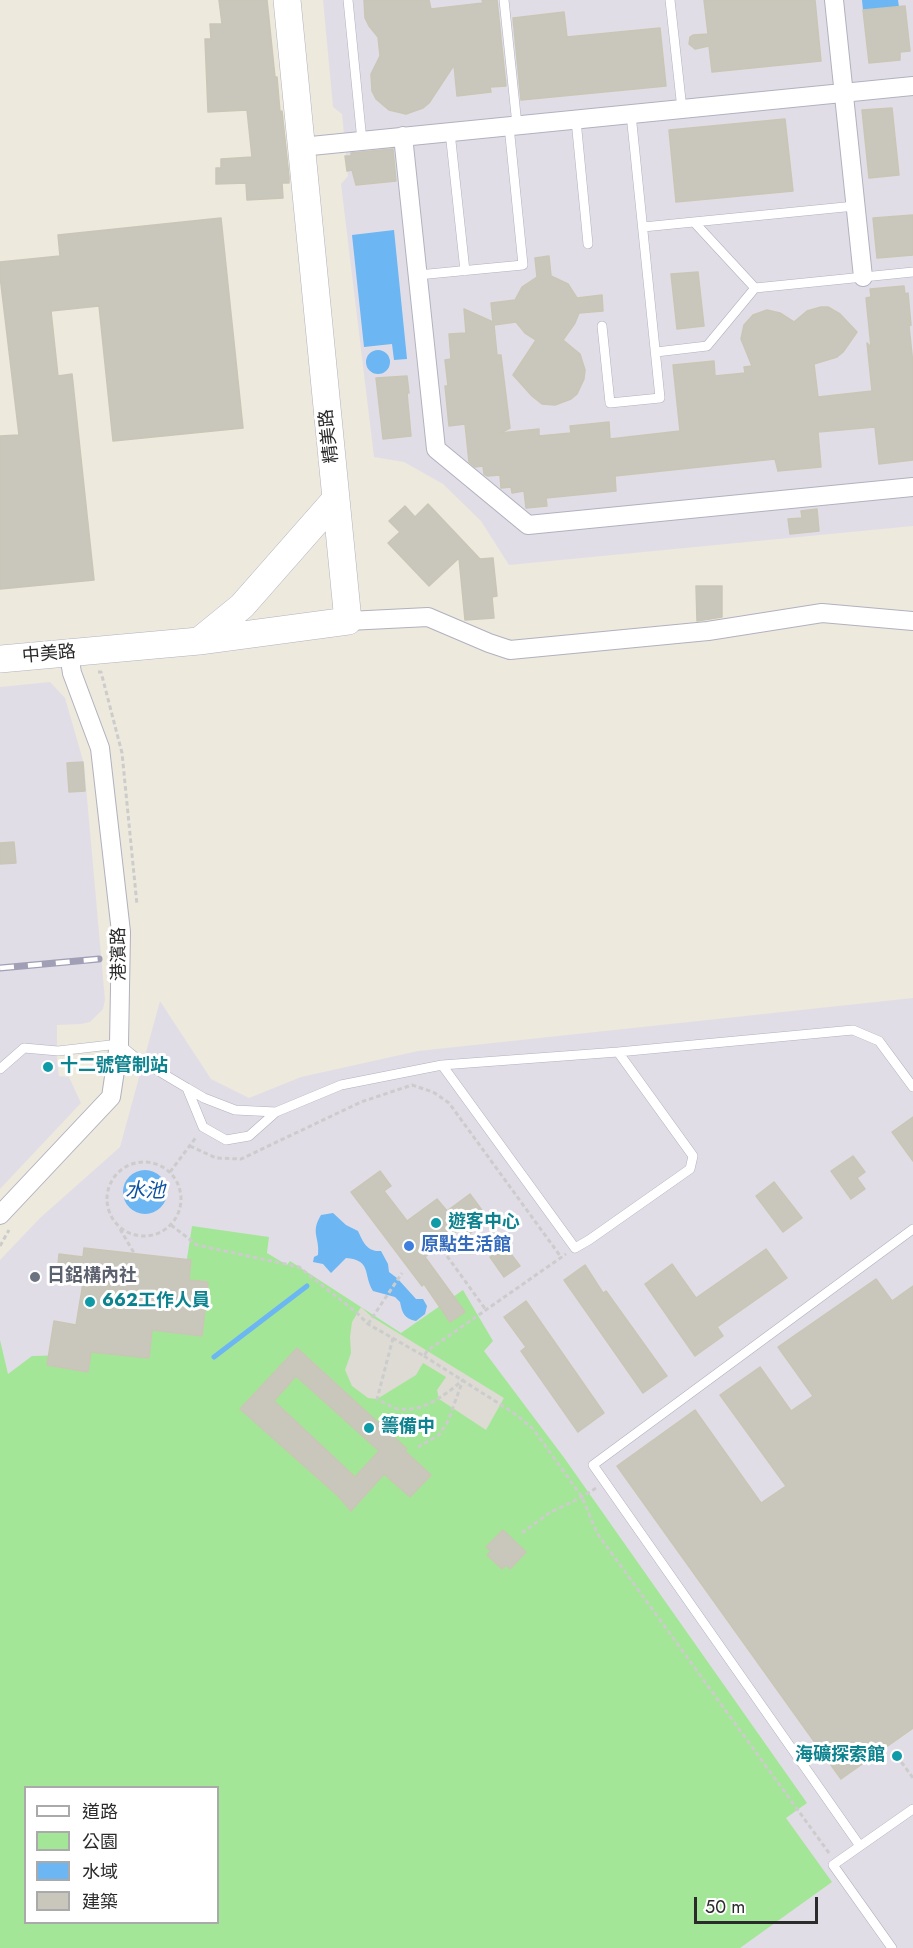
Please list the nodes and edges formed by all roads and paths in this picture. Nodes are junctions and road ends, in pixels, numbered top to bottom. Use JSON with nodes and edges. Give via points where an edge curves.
{"nodes":[{"id":1,"x":287,"y":0,"type":"edge"},
{"id":2,"x":348,"y":0,"type":"edge"},
{"id":3,"x":504,"y":0,"type":"edge"},
{"id":4,"x":670,"y":0,"type":"edge"},
{"id":5,"x":834,"y":0,"type":"edge"},
{"id":6,"x":913,"y":86,"type":"edge"},
{"id":7,"x":844,"y":93,"type":"junction"},
{"id":8,"x":682,"y":109,"type":"junction"},
{"id":9,"x":631,"y":114,"type":"junction"},
{"id":10,"x":576,"y":120,"type":"junction"},
{"id":11,"x":513,"y":126,"type":"junction"},
{"id":12,"x":450,"y":132,"type":"junction"},
{"id":13,"x":403,"y":136,"type":"junction"},
{"id":14,"x":362,"y":141,"type":"junction"},
{"id":15,"x":301,"y":147,"type":"junction"},
{"id":16,"x":855,"y":206,"type":"junction"},
{"id":17,"x":694,"y":222,"type":"junction"},
{"id":18,"x":643,"y":227,"type":"junction"},
{"id":19,"x":588,"y":244,"type":"dead end"},
{"id":20,"x":465,"y":271,"type":"junction"},
{"id":21,"x":913,"y":272,"type":"edge"},
{"id":22,"x":417,"y":275,"type":"junction"},
{"id":23,"x":863,"y":277,"type":"junction"},
{"id":24,"x":755,"y":288,"type":"junction"},
{"id":25,"x":602,"y":326,"type":"dead end"},
{"id":26,"x":656,"y":352,"type":"junction"},
{"id":27,"x":913,"y":487,"type":"edge"},
{"id":28,"x":336,"y":499,"type":"junction"},
{"id":29,"x":348,"y":621,"type":"junction"},
{"id":30,"x":913,"y":621,"type":"edge"},
{"id":31,"x":198,"y":641,"type":"junction"},
{"id":32,"x":69,"y":654,"type":"junction"},
{"id":33,"x":0,"y":659,"type":"edge"},
{"id":34,"x":119,"y":1044,"type":"junction"},
{"id":35,"x":618,"y":1052,"type":"junction"},
{"id":36,"x":442,"y":1065,"type":"junction"},
{"id":37,"x":0,"y":1069,"type":"edge"},
{"id":38,"x":913,"y":1087,"type":"edge"},
{"id":39,"x":187,"y":1088,"type":"junction"},
{"id":40,"x":276,"y":1112,"type":"junction"},
{"id":41,"x":203,"y":1127,"type":"junction"},
{"id":42,"x":190,"y":1146,"type":"junction"},
{"id":43,"x":170,"y":1172,"type":"junction"},
{"id":44,"x":0,"y":1215,"type":"edge"},
{"id":45,"x":118,"y":1226,"type":"junction"},
{"id":46,"x":171,"y":1226,"type":"junction"},
{"id":47,"x":913,"y":1229,"type":"edge"},
{"id":48,"x":574,"y":1248,"type":"junction"},
{"id":49,"x":134,"y":1254,"type":"dead end"},
{"id":50,"x":447,"y":1256,"type":"dead end"},
{"id":51,"x":561,"y":1257,"type":"junction"},
{"id":52,"x":402,"y":1273,"type":"dead end"},
{"id":53,"x":486,"y":1310,"type":"junction"},
{"id":54,"x":368,"y":1324,"type":"junction"},
{"id":55,"x":393,"y":1338,"type":"junction"},
{"id":56,"x":424,"y":1356,"type":"junction"},
{"id":57,"x":463,"y":1380,"type":"junction"},
{"id":58,"x":418,"y":1447,"type":"dead end"},
{"id":59,"x":604,"y":1482,"type":"junction"},
{"id":60,"x":582,"y":1497,"type":"junction"},
{"id":61,"x":522,"y":1533,"type":"dead end"},
{"id":62,"x":897,"y":1756,"type":"dead end"},
{"id":63,"x":913,"y":1778,"type":"edge"},
{"id":64,"x":913,"y":1809,"type":"edge"},
{"id":65,"x":860,"y":1846,"type":"junction"},
{"id":66,"x":837,"y":1863,"type":"junction"},
{"id":67,"x":891,"y":1948,"type":"edge"}],
"edges":[{"from":1,"to":15,"type":"main road","name":"精美路"},
{"from":2,"to":14,"type":"lane"},
{"from":3,"to":11,"type":"lane"},
{"from":4,"to":8,"type":"lane"},
{"from":5,"to":7,"type":"street"},
{"from":6,"to":7,"type":"street"},
{"from":7,"to":8,"type":"street"},
{"from":7,"to":16,"type":"street"},
{"from":8,"to":9,"type":"street"},
{"from":9,"to":10,"type":"street"},
{"from":9,"to":18,"type":"lane"},
{"from":10,"to":11,"type":"street"},
{"from":10,"to":19,"type":"lane"},
{"from":11,"to":12,"type":"street"},
{"from":11,"to":20,"type":"lane","via":[[523,265]]},
{"from":12,"to":13,"type":"street"},
{"from":12,"to":20,"type":"lane"},
{"from":13,"to":14,"type":"street"},
{"from":13,"to":22,"type":"street"},
{"from":14,"to":15,"type":"street"},
{"from":15,"to":28,"type":"main road","name":"精美路"},
{"from":16,"to":17,"type":"lane"},
{"from":16,"to":23,"type":"street"},
{"from":17,"to":18,"type":"lane"},
{"from":17,"to":24,"type":"lane"},
{"from":18,"to":26,"type":"lane"},
{"from":20,"to":22,"type":"lane"},
{"from":21,"to":23,"type":"lane"},
{"from":22,"to":27,"type":"street","via":[[436,449],[528,525]]},
{"from":23,"to":24,"type":"lane"},
{"from":24,"to":26,"type":"lane","via":[[707,346]]},
{"from":25,"to":26,"type":"lane","via":[[610,403],[660,398]]},
{"from":28,"to":29,"type":"main road","name":"精美路"},
{"from":28,"to":31,"type":"main road","via":[[242,606]]},
{"from":29,"to":30,"type":"street","via":[[428,617],[510,650],[708,631],[822,613]]},
{"from":29,"to":31,"type":"main road"},
{"from":31,"to":32,"type":"main road","name":"中美路"},
{"from":32,"to":33,"type":"main road","name":"中美路"},
{"from":32,"to":34,"type":"street","name":"港濱路","via":[[72,673],[100,748],[121,932]]},
{"from":34,"to":37,"type":"lane","via":[[58,1050],[24,1048]]},
{"from":34,"to":39,"type":"lane"},
{"from":34,"to":44,"type":"street","name":"港濱路","via":[[111,1097]]},
{"from":35,"to":36,"type":"lane"},
{"from":35,"to":38,"type":"lane","via":[[853,1030],[879,1041]]},
{"from":35,"to":48,"type":"lane","via":[[693,1156],[690,1169]]},
{"from":36,"to":40,"type":"lane","via":[[341,1085]]},
{"from":36,"to":48,"type":"lane"},
{"from":39,"to":40,"type":"lane","via":[[235,1110]]},
{"from":39,"to":41,"type":"lane"},
{"from":40,"to":41,"type":"lane","via":[[249,1137],[226,1140]]},
{"from":41,"to":42,"type":"path"},
{"from":42,"to":43,"type":"path"},
{"from":42,"to":51,"type":"path","via":[[216,1158],[241,1160],[361,1102],[412,1085],[449,1103]]},
{"from":43,"to":45,"type":"path","via":[[144,1161],[117,1173],[107,1200]]},
{"from":43,"to":46,"type":"path","via":[[182,1199]]},
{"from":45,"to":46,"type":"path","via":[[145,1237]]},
{"from":45,"to":49,"type":"path"},
{"from":46,"to":54,"type":"path","via":[[197,1245],[299,1267]]},
{"from":47,"to":59,"type":"lane","via":[[593,1465]]},
{"from":48,"to":51,"type":"path"},
{"from":50,"to":53,"type":"path"},
{"from":51,"to":53,"type":"path"},
{"from":52,"to":54,"type":"path"},
{"from":53,"to":56,"type":"path"},
{"from":54,"to":55,"type":"path"},
{"from":55,"to":56,"type":"path"},
{"from":55,"to":57,"type":"path","via":[[377,1400],[398,1409],[418,1408],[439,1399]]},
{"from":56,"to":57,"type":"path"},
{"from":57,"to":58,"type":"path","via":[[440,1435]]},
{"from":57,"to":60,"type":"path","via":[[534,1430]]},
{"from":59,"to":60,"type":"path"},
{"from":59,"to":65,"type":"lane"},
{"from":60,"to":61,"type":"path","via":[[549,1513]]},
{"from":60,"to":66,"type":"path","via":[[597,1533]]},
{"from":62,"to":63,"type":"path"},
{"from":64,"to":65,"type":"lane"},
{"from":65,"to":66,"type":"lane"},
{"from":66,"to":67,"type":"lane","via":[[833,1865]]}]}
